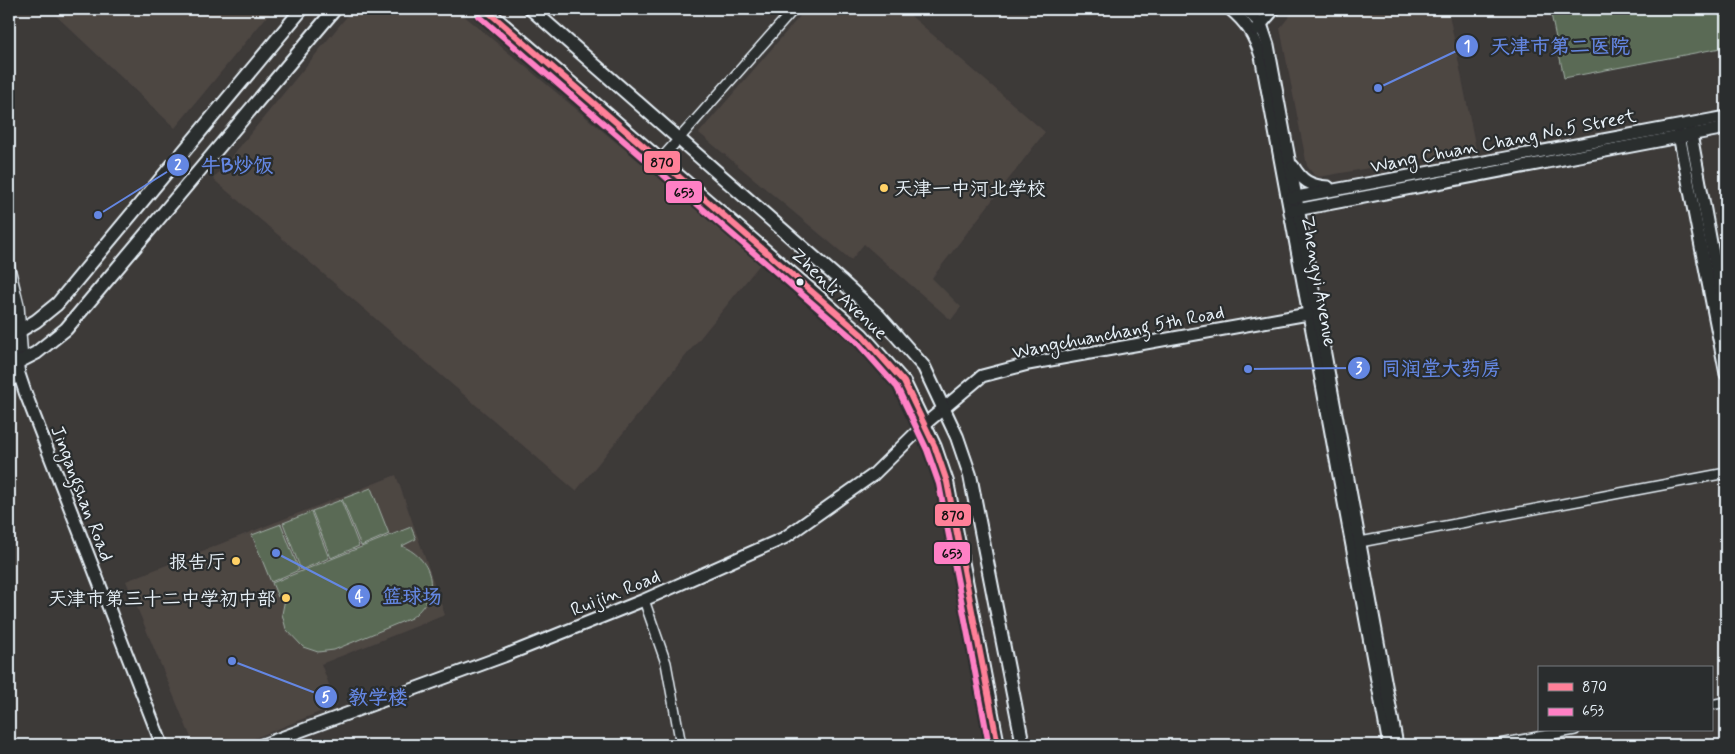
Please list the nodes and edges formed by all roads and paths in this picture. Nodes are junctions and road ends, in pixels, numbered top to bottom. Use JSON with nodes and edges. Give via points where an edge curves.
{"nodes":[{"id":1,"x":297,"y":9,"type":"edge"},
{"id":2,"x":302,"y":9,"type":"edge"},
{"id":3,"x":333,"y":9,"type":"edge"},
{"id":4,"x":485,"y":9,"type":"edge"},
{"id":5,"x":531,"y":9,"type":"edge"},
{"id":6,"x":794,"y":9,"type":"edge"},
{"id":7,"x":1230,"y":9,"type":"edge"},
{"id":8,"x":1246,"y":9,"type":"edge"},
{"id":9,"x":1274,"y":9,"type":"edge"},
{"id":10,"x":1257,"y":29,"type":"junction"},
{"id":11,"x":1726,"y":117,"type":"edge"},
{"id":12,"x":1726,"y":128,"type":"edge"},
{"id":13,"x":1684,"y":130,"type":"junction"},
{"id":14,"x":679,"y":138,"type":"junction"},
{"id":15,"x":660,"y":159,"type":"junction"},
{"id":16,"x":1284,"y":160,"type":"dead end"},
{"id":17,"x":1335,"y":192,"type":"dead end"},
{"id":18,"x":1291,"y":198,"type":"junction"},
{"id":19,"x":1294,"y":210,"type":"junction"},
{"id":20,"x":9,"y":264,"type":"edge"},
{"id":21,"x":9,"y":281,"type":"edge"},
{"id":22,"x":57,"y":304,"type":"junction"},
{"id":23,"x":1308,"y":314,"type":"junction"},
{"id":24,"x":1726,"y":324,"type":"edge"},
{"id":25,"x":12,"y":335,"type":"edge"},
{"id":26,"x":16,"y":364,"type":"edge"},
{"id":27,"x":1726,"y":374,"type":"edge"},
{"id":28,"x":944,"y":406,"type":"junction"},
{"id":29,"x":925,"y":424,"type":"junction"},
{"id":30,"x":1726,"y":473,"type":"edge"},
{"id":31,"x":1355,"y":543,"type":"junction"},
{"id":32,"x":644,"y":600,"type":"junction"},
{"id":33,"x":1726,"y":702,"type":"edge"},
{"id":34,"x":1712,"y":705,"type":"edge"},
{"id":35,"x":1563,"y":732,"type":"edge"},
{"id":36,"x":162,"y":745,"type":"edge"},
{"id":37,"x":168,"y":745,"type":"edge"},
{"id":38,"x":262,"y":745,"type":"edge"},
{"id":39,"x":681,"y":745,"type":"edge"},
{"id":40,"x":998,"y":745,"type":"edge"},
{"id":41,"x":1024,"y":745,"type":"edge"},
{"id":42,"x":1388,"y":745,"type":"edge"},
{"id":43,"x":1397,"y":745,"type":"edge"},
{"id":44,"x":1494,"y":745,"type":"edge"}],
"edges":[{"from":1,"to":22,"type":"main road"},
{"from":2,"to":22,"type":"main road"},
{"from":3,"to":26,"type":"main road","via":[[66,329]]},
{"from":4,"to":15,"type":"main road","name":"Zhenli Avenue"},
{"from":5,"to":14,"type":"main road","name":"Zhenli Avenue"},
{"from":6,"to":14,"type":"street"},
{"from":7,"to":10,"type":"street","name":"Zhengyi Avenue"},
{"from":8,"to":10,"type":"street","name":"Zhengyi Avenue"},
{"from":9,"to":10,"type":"street"},
{"from":10,"to":18,"type":"street","name":"Zhengyi Avenue","via":[[1268,45]]},
{"from":11,"to":13,"type":"street","name":"Wang Chuan Chang No.5 Street"},
{"from":12,"to":13,"type":"street","name":"Wang Chuan Chang No.5 Street"},
{"from":13,"to":18,"type":"street","name":"Wang Chuan Chang No.5 Street"},
{"from":13,"to":19,"type":"street","name":"Wang Chuan Chang No.5 Street"},
{"from":13,"to":24,"type":"street"},
{"from":13,"to":27,"type":"street"},
{"from":14,"to":15,"type":"street"},
{"from":14,"to":28,"type":"main road","name":"Zhenli Avenue","via":[[879,316],[924,367]]},
{"from":15,"to":29,"type":"main road","name":"Zhenli Avenue","via":[[862,335],[904,382]]},
{"from":16,"to":17,"type":"street","via":[[1305,182]]},
{"from":18,"to":19,"type":"street","name":"Zhengyi Avenue"},
{"from":19,"to":23,"type":"street","name":"Zhengyi Avenue"},
{"from":19,"to":31,"type":"street","name":"Zhengyi Avenue"},
{"from":20,"to":25,"type":"street","via":[[19,305]]},
{"from":21,"to":25,"type":"street","via":[[13,305]]},
{"from":22,"to":25,"type":"main road"},
{"from":23,"to":28,"type":"street","name":"Wangchuanchang 5th Road","via":[[1028,364],[982,376]]},
{"from":23,"to":31,"type":"street","name":"Zhengyi Avenue"},
{"from":25,"to":26,"type":"street","name":"Jingangshan Road"},
{"from":26,"to":36,"type":"street","name":"Jingangshan Road"},
{"from":26,"to":37,"type":"street","name":"Jingangshan Road"},
{"from":28,"to":29,"type":"street","name":"Ruijin Road"},
{"from":28,"to":41,"type":"main road","name":"Zhenli Avenue","via":[[970,476]]},
{"from":29,"to":32,"type":"street","name":"Ruijin Road","via":[[873,475],[784,538]]},
{"from":29,"to":40,"type":"main road","name":"Zhenli Avenue","via":[[947,482]]},
{"from":30,"to":31,"type":"street"},
{"from":31,"to":42,"type":"street","name":"Zhengyi Avenue"},
{"from":31,"to":43,"type":"street","name":"Zhengyi Avenue"},
{"from":32,"to":38,"type":"street","name":"Ruijin Road","via":[[504,656]]},
{"from":32,"to":39,"type":"street","via":[[666,663]]},
{"from":33,"to":34,"type":"street"},
{"from":35,"to":44,"type":"street"}]}
